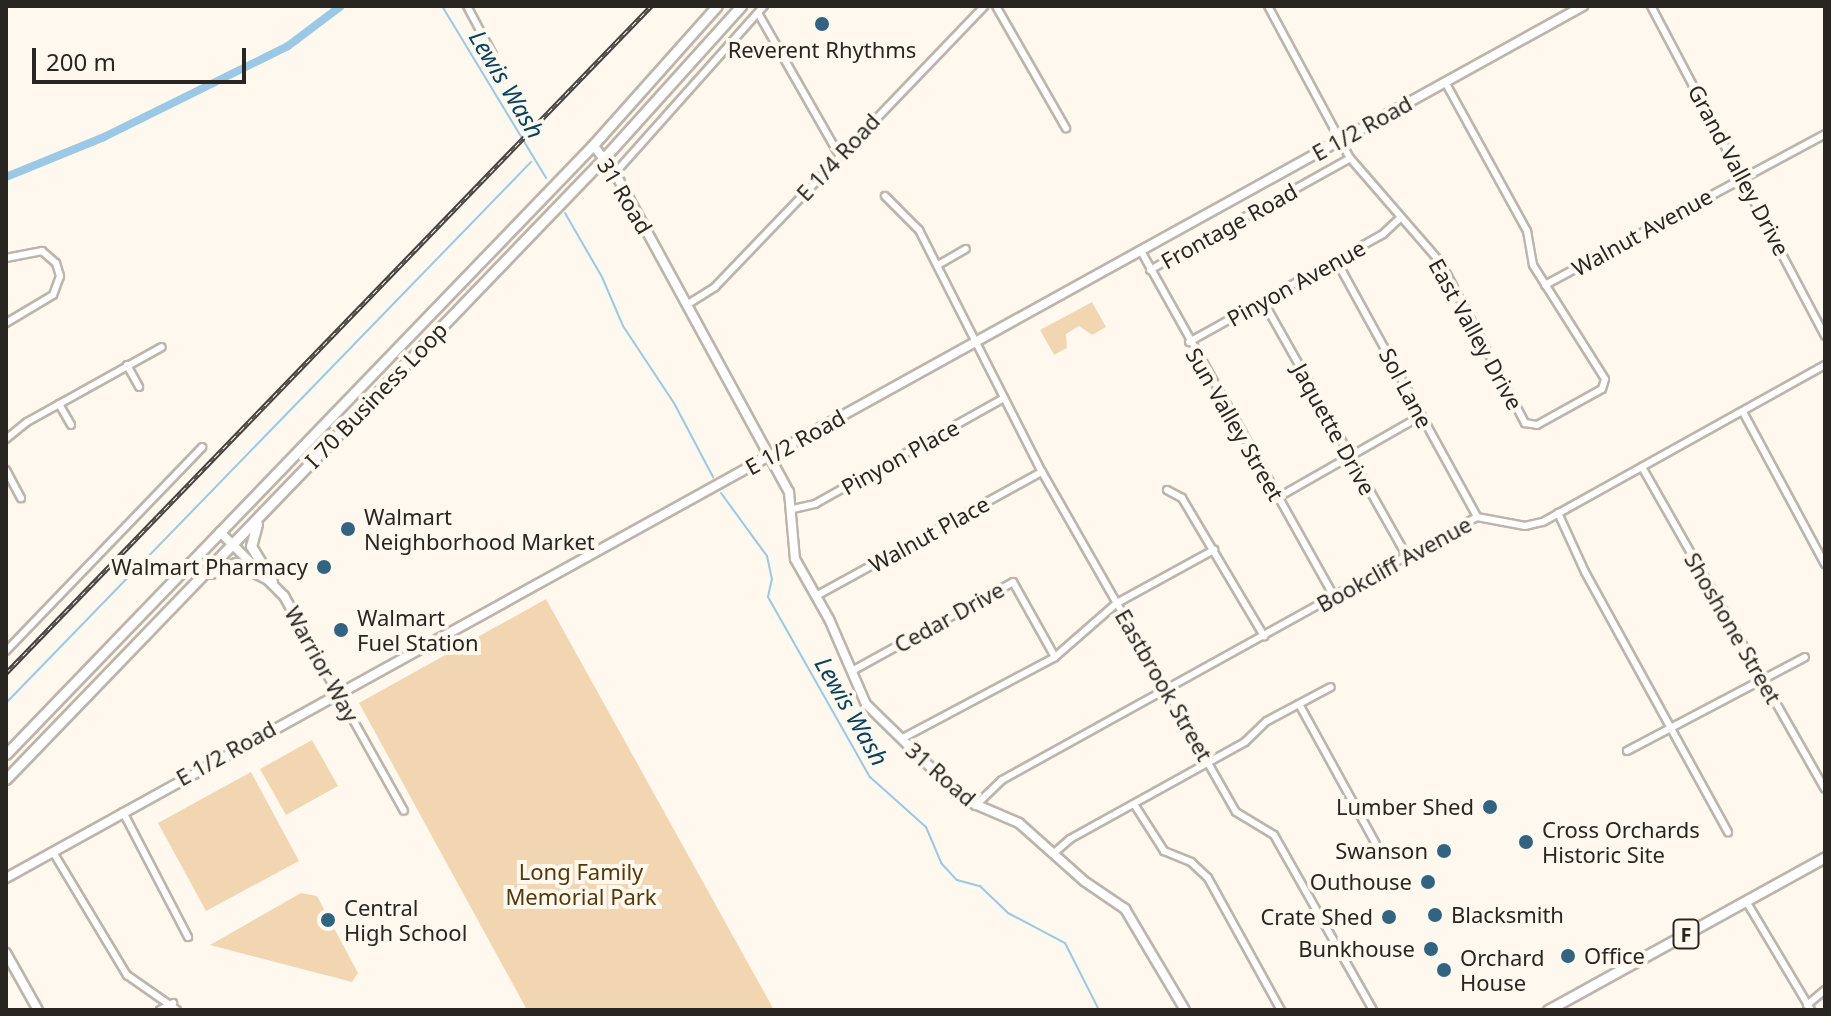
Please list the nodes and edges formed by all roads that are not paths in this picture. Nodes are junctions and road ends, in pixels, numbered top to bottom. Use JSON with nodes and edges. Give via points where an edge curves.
{"nodes":[{"id":1,"x":467,"y":6,"type":"edge"},
{"id":2,"x":717,"y":6,"type":"edge"},
{"id":3,"x":741,"y":6,"type":"edge"},
{"id":4,"x":764,"y":6,"type":"edge"},
{"id":5,"x":984,"y":6,"type":"edge"},
{"id":6,"x":996,"y":6,"type":"edge"},
{"id":7,"x":1268,"y":6,"type":"edge"},
{"id":8,"x":1583,"y":6,"type":"edge"},
{"id":9,"x":1651,"y":6,"type":"edge"},
{"id":10,"x":758,"y":13,"type":"junction"},
{"id":11,"x":493,"y":55,"type":"dead end"},
{"id":12,"x":1445,"y":82,"type":"junction"},
{"id":13,"x":1066,"y":128,"type":"dead end"},
{"id":14,"x":1825,"y":134,"type":"edge"},
{"id":15,"x":1340,"y":140,"type":"junction"},
{"id":16,"x":593,"y":145,"type":"junction"},
{"id":17,"x":839,"y":155,"type":"junction"},
{"id":18,"x":604,"y":158,"type":"junction"},
{"id":19,"x":1350,"y":158,"type":"junction"},
{"id":20,"x":615,"y":173,"type":"junction"},
{"id":21,"x":1744,"y":176,"type":"junction"},
{"id":22,"x":885,"y":196,"type":"dead end"},
{"id":23,"x":1400,"y":218,"type":"junction"},
{"id":24,"x":966,"y":249,"type":"dead end"},
{"id":25,"x":1141,"y":251,"type":"junction"},
{"id":26,"x":6,"y":258,"type":"edge"},
{"id":27,"x":1336,"y":260,"type":"junction"},
{"id":28,"x":938,"y":265,"type":"junction"},
{"id":29,"x":1150,"y":270,"type":"junction"},
{"id":30,"x":1545,"y":285,"type":"junction"},
{"id":31,"x":1263,"y":301,"type":"junction"},
{"id":32,"x":688,"y":304,"type":"junction"},
{"id":33,"x":6,"y":323,"type":"edge"},
{"id":34,"x":1825,"y":336,"type":"edge"},
{"id":35,"x":1189,"y":342,"type":"junction"},
{"id":36,"x":973,"y":343,"type":"junction"},
{"id":37,"x":162,"y":347,"type":"dead end"},
{"id":38,"x":127,"y":365,"type":"junction"},
{"id":39,"x":1825,"y":365,"type":"edge"},
{"id":40,"x":139,"y":387,"type":"dead end"},
{"id":41,"x":1004,"y":398,"type":"junction"},
{"id":42,"x":59,"y":404,"type":"junction"},
{"id":43,"x":1743,"y":412,"type":"junction"},
{"id":44,"x":1421,"y":416,"type":"junction"},
{"id":45,"x":71,"y":425,"type":"dead end"},
{"id":46,"x":6,"y":439,"type":"edge"},
{"id":47,"x":202,"y":447,"type":"dead end"},
{"id":48,"x":771,"y":455,"type":"junction"},
{"id":49,"x":1349,"y":457,"type":"junction"},
{"id":50,"x":1642,"y":467,"type":"junction"},
{"id":51,"x":6,"y":470,"type":"edge"},
{"id":52,"x":1042,"y":472,"type":"junction"},
{"id":53,"x":286,"y":490,"type":"junction"},
{"id":54,"x":1167,"y":490,"type":"dead end"},
{"id":55,"x":21,"y":498,"type":"dead end"},
{"id":56,"x":1277,"y":498,"type":"junction"},
{"id":57,"x":793,"y":509,"type":"junction"},
{"id":58,"x":1558,"y":513,"type":"junction"},
{"id":59,"x":1477,"y":517,"type":"junction"},
{"id":60,"x":220,"y":532,"type":"junction"},
{"id":61,"x":233,"y":544,"type":"junction"},
{"id":62,"x":1214,"y":550,"type":"junction"},
{"id":63,"x":1406,"y":555,"type":"junction"},
{"id":64,"x":1825,"y":564,"type":"edge"},
{"id":65,"x":272,"y":581,"type":"junction"},
{"id":66,"x":816,"y":596,"type":"junction"},
{"id":67,"x":1334,"y":597,"type":"junction"},
{"id":68,"x":178,"y":601,"type":"junction"},
{"id":69,"x":1117,"y":603,"type":"junction"},
{"id":70,"x":1264,"y":636,"type":"junction"},
{"id":71,"x":6,"y":651,"type":"edge"},
{"id":72,"x":1055,"y":657,"type":"junction"},
{"id":73,"x":1805,"y":657,"type":"dead end"},
{"id":74,"x":852,"y":671,"type":"junction"},
{"id":75,"x":1762,"y":681,"type":"junction"},
{"id":76,"x":1331,"y":687,"type":"dead end"},
{"id":77,"x":1165,"y":688,"type":"junction"},
{"id":78,"x":337,"y":691,"type":"junction"},
{"id":79,"x":1299,"y":704,"type":"junction"},
{"id":80,"x":1670,"y":728,"type":"junction"},
{"id":81,"x":901,"y":739,"type":"junction"},
{"id":82,"x":1627,"y":751,"type":"dead end"},
{"id":83,"x":6,"y":754,"type":"edge"},
{"id":84,"x":1208,"y":762,"type":"junction"},
{"id":85,"x":6,"y":779,"type":"edge"},
{"id":86,"x":1825,"y":789,"type":"edge"},
{"id":87,"x":1134,"y":804,"type":"junction"},
{"id":88,"x":975,"y":806,"type":"junction"},
{"id":89,"x":404,"y":811,"type":"dead end"},
{"id":90,"x":123,"y":812,"type":"junction"},
{"id":91,"x":1728,"y":832,"type":"dead end"},
{"id":92,"x":1376,"y":844,"type":"dead end"},
{"id":93,"x":53,"y":852,"type":"junction"},
{"id":94,"x":1054,"y":853,"type":"junction"},
{"id":95,"x":1825,"y":857,"type":"edge"},
{"id":96,"x":6,"y":878,"type":"edge"},
{"id":97,"x":1746,"y":901,"type":"junction"},
{"id":98,"x":188,"y":937,"type":"dead end"},
{"id":99,"x":6,"y":953,"type":"edge"},
{"id":100,"x":1825,"y":990,"type":"edge"},
{"id":101,"x":175,"y":1006,"type":"edge"},
{"id":102,"x":1560,"y":1007,"type":"edge"},
{"id":103,"x":1809,"y":1008,"type":"edge"},
{"id":104,"x":38,"y":1010,"type":"edge"},
{"id":105,"x":160,"y":1010,"type":"edge"},
{"id":106,"x":1185,"y":1010,"type":"edge"},
{"id":107,"x":1281,"y":1010,"type":"edge"},
{"id":108,"x":1373,"y":1010,"type":"edge"},
{"id":109,"x":1548,"y":1010,"type":"edge"}],
"edges":[{"from":1,"to":11,"type":"street"},
{"from":2,"to":16,"type":"main road","name":"I 70 Business Loop"},
{"from":3,"to":18,"type":"main road","name":"I 70 Business Loop"},
{"from":4,"to":10,"type":"street"},
{"from":5,"to":17,"type":"street","name":"E 1/4 Road"},
{"from":6,"to":13,"type":"street"},
{"from":7,"to":15,"type":"street","name":"East Valley Drive"},
{"from":8,"to":12,"type":"main road","name":"E 1/2 Road"},
{"from":9,"to":21,"type":"street","name":"Grand Valley Drive"},
{"from":10,"to":17,"type":"street"},
{"from":10,"to":20,"type":"street"},
{"from":12,"to":15,"type":"main road","name":"E 1/2 Road"},
{"from":12,"to":30,"type":"street","via":[[1527,231],[1533,265]]},
{"from":14,"to":21,"type":"street","name":"Walnut Avenue"},
{"from":15,"to":19,"type":"street","name":"East Valley Drive"},
{"from":15,"to":25,"type":"main road","name":"E 1/2 Road"},
{"from":16,"to":18,"type":"main road","name":"31 Road"},
{"from":16,"to":60,"type":"main road","name":"I 70 Business Loop"},
{"from":17,"to":32,"type":"street","name":"E 1/4 Road","via":[[715,287]]},
{"from":18,"to":20,"type":"main road","name":"31 Road"},
{"from":18,"to":53,"type":"main road","name":"I 70 Business Loop"},
{"from":19,"to":23,"type":"street","name":"East Valley Drive"},
{"from":19,"to":29,"type":"street","name":"Frontage Road"},
{"from":20,"to":32,"type":"main road","name":"31 Road"},
{"from":21,"to":30,"type":"street","name":"Walnut Avenue"},
{"from":21,"to":34,"type":"street","name":"Grand Valley Drive"},
{"from":22,"to":28,"type":"street","name":"Eastbrook Street","via":[[919,230]]},
{"from":23,"to":27,"type":"street","name":"Pinyon Avenue","via":[[1383,234]]},
{"from":23,"to":30,"type":"street","name":"East Valley Drive","via":[[1441,263],[1525,423],[1537,425],[1602,389],[1605,379]]},
{"from":24,"to":28,"type":"street"},
{"from":25,"to":29,"type":"street","name":"Sun Valley Street"},
{"from":25,"to":36,"type":"main road","name":"E 1/2 Road"},
{"from":26,"to":33,"type":"street","via":[[42,251],[56,263],[60,276],[53,295]]},
{"from":27,"to":31,"type":"street","name":"Pinyon Avenue"},
{"from":27,"to":44,"type":"street","name":"Sol Lane"},
{"from":28,"to":36,"type":"street","name":"Eastbrook Street"},
{"from":29,"to":35,"type":"street","name":"Sun Valley Street"},
{"from":31,"to":35,"type":"street","name":"Pinyon Avenue"},
{"from":31,"to":49,"type":"street","name":"Jaquette Drive"},
{"from":32,"to":48,"type":"main road","name":"31 Road"},
{"from":35,"to":56,"type":"street","name":"Sun Valley Street"},
{"from":36,"to":41,"type":"street","name":"Eastbrook Street"},
{"from":36,"to":48,"type":"main road","name":"E 1/2 Road"},
{"from":37,"to":38,"type":"street"},
{"from":38,"to":40,"type":"street"},
{"from":38,"to":42,"type":"street"},
{"from":39,"to":43,"type":"street","name":"Bookcliff Avenue"},
{"from":41,"to":52,"type":"street","name":"Eastbrook Street"},
{"from":41,"to":57,"type":"street","name":"Pinyon Place","via":[[815,504]]},
{"from":42,"to":45,"type":"street"},
{"from":42,"to":46,"type":"street"},
{"from":43,"to":50,"type":"street","name":"Bookcliff Avenue"},
{"from":43,"to":64,"type":"street"},
{"from":44,"to":49,"type":"street"},
{"from":44,"to":59,"type":"street","name":"Sol Lane"},
{"from":47,"to":71,"type":"street"},
{"from":48,"to":57,"type":"main road","name":"31 Road"},
{"from":48,"to":78,"type":"main road","name":"E 1/2 Road"},
{"from":49,"to":56,"type":"street"},
{"from":49,"to":63,"type":"street","name":"Jaquette Drive"},
{"from":50,"to":58,"type":"street","name":"Bookcliff Avenue"},
{"from":50,"to":75,"type":"street","name":"Shoshone Street"},
{"from":51,"to":55,"type":"street"},
{"from":52,"to":66,"type":"street","name":"Walnut Place"},
{"from":52,"to":69,"type":"street","name":"Eastbrook Street"},
{"from":53,"to":61,"type":"main road","name":"I 70 Business Loop"},
{"from":53,"to":65,"type":"main road","via":[[250,538]]},
{"from":54,"to":62,"type":"street","via":[[1182,498]]},
{"from":56,"to":67,"type":"street","name":"Sun Valley Street"},
{"from":57,"to":66,"type":"main road","name":"31 Road","via":[[795,559]]},
{"from":58,"to":59,"type":"street","name":"Bookcliff Avenue","via":[[1525,526]]},
{"from":58,"to":80,"type":"street"},
{"from":59,"to":63,"type":"street","name":"Bookcliff Avenue"},
{"from":60,"to":61,"type":"main road","name":"Warrior Way"},
{"from":60,"to":83,"type":"main road","name":"I 70 Business Loop"},
{"from":61,"to":65,"type":"main road","name":"Warrior Way"},
{"from":61,"to":68,"type":"main road","name":"I 70 Business Loop"},
{"from":62,"to":69,"type":"street"},
{"from":62,"to":70,"type":"street"},
{"from":63,"to":67,"type":"street","name":"Bookcliff Avenue"},
{"from":65,"to":68,"type":"main road","via":[[231,563]]},
{"from":65,"to":78,"type":"main road","name":"Warrior Way"},
{"from":66,"to":74,"type":"main road","name":"31 Road"},
{"from":67,"to":70,"type":"street","name":"Bookcliff Avenue"},
{"from":68,"to":85,"type":"main road","name":"I 70 Business Loop"},
{"from":69,"to":72,"type":"street"},
{"from":69,"to":77,"type":"street","name":"Eastbrook Street"},
{"from":70,"to":77,"type":"street","name":"Bookcliff Avenue"},
{"from":72,"to":74,"type":"street","name":"Cedar Drive","via":[[1013,582]]},
{"from":72,"to":81,"type":"street"},
{"from":73,"to":75,"type":"street"},
{"from":74,"to":81,"type":"main road","name":"31 Road","via":[[866,704]]},
{"from":75,"to":80,"type":"street"},
{"from":75,"to":86,"type":"street","name":"Shoshone Street"},
{"from":76,"to":79,"type":"street"},
{"from":77,"to":84,"type":"street","name":"Eastbrook Street"},
{"from":77,"to":88,"type":"street","name":"Bookcliff Avenue","via":[[1002,780]]},
{"from":78,"to":89,"type":"street","name":"Warrior Way"},
{"from":78,"to":90,"type":"main road","name":"E 1/2 Road"},
{"from":79,"to":84,"type":"street"},
{"from":79,"to":92,"type":"street"},
{"from":80,"to":82,"type":"street"},
{"from":80,"to":91,"type":"street"},
{"from":81,"to":88,"type":"main road","name":"31 Road"},
{"from":84,"to":87,"type":"street"},
{"from":84,"to":108,"type":"street","name":"Eastbrook Street","via":[[1236,812],[1274,835]]},
{"from":87,"to":94,"type":"street"},
{"from":87,"to":107,"type":"street","via":[[1164,851],[1191,862],[1208,878]]},
{"from":88,"to":94,"type":"main road","name":"31 Road","via":[[1019,823]]},
{"from":90,"to":93,"type":"main road","name":"E 1/2 Road"},
{"from":90,"to":98,"type":"street"},
{"from":93,"to":96,"type":"main road","name":"E 1/2 Road"},
{"from":93,"to":101,"type":"street","via":[[127,975]]},
{"from":94,"to":106,"type":"main road","name":"31 Road","via":[[1132,916]]},
{"from":95,"to":97,"type":"main road","number":"F"},
{"from":97,"to":102,"type":"main road","number":"F"},
{"from":97,"to":103,"type":"street"},
{"from":99,"to":104,"type":"main road"},
{"from":100,"to":103,"type":"street"},
{"from":101,"to":105,"type":"street"},
{"from":102,"to":109,"type":"main road","number":"F"}]}
